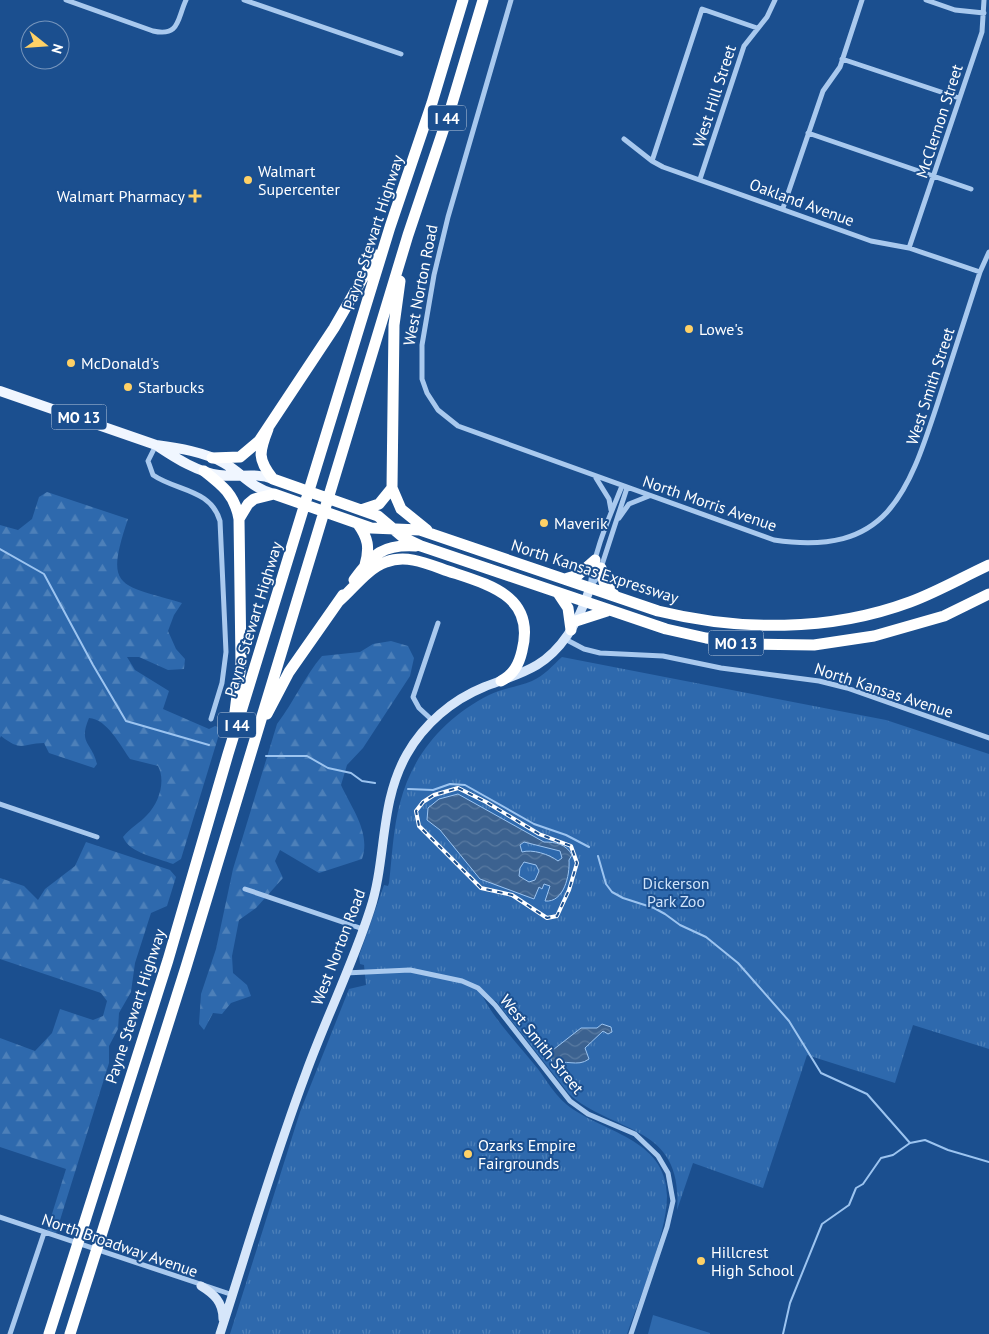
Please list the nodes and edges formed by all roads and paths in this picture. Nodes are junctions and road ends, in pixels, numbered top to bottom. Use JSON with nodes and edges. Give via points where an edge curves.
{"nodes":[{"id":1,"x":66,"y":0,"type":"edge"},
{"id":2,"x":186,"y":0,"type":"edge"},
{"id":3,"x":244,"y":0,"type":"edge"},
{"id":4,"x":463,"y":0,"type":"edge"},
{"id":5,"x":483,"y":0,"type":"edge"},
{"id":6,"x":512,"y":0,"type":"edge"},
{"id":7,"x":775,"y":0,"type":"edge"},
{"id":8,"x":862,"y":0,"type":"edge"},
{"id":9,"x":926,"y":0,"type":"edge"},
{"id":10,"x":984,"y":0,"type":"edge"},
{"id":11,"x":984,"y":13,"type":"junction"},
{"id":12,"x":757,"y":28,"type":"junction"},
{"id":13,"x":401,"y":54,"type":"dead end"},
{"id":14,"x":842,"y":59,"type":"junction"},
{"id":15,"x":959,"y":98,"type":"junction"},
{"id":16,"x":808,"y":133,"type":"junction"},
{"id":17,"x":624,"y":139,"type":"dead end"},
{"id":18,"x":652,"y":161,"type":"junction"},
{"id":19,"x":934,"y":176,"type":"junction"},
{"id":20,"x":700,"y":179,"type":"junction"},
{"id":21,"x":971,"y":189,"type":"dead end"},
{"id":22,"x":783,"y":208,"type":"junction"},
{"id":23,"x":390,"y":226,"type":"junction"},
{"id":24,"x":408,"y":234,"type":"junction"},
{"id":25,"x":909,"y":248,"type":"junction"},
{"id":26,"x":989,"y":252,"type":"edge"},
{"id":27,"x":980,"y":272,"type":"junction"},
{"id":28,"x":0,"y":392,"type":"edge"},
{"id":29,"x":268,"y":430,"type":"junction"},
{"id":30,"x":156,"y":445,"type":"junction"},
{"id":31,"x":212,"y":458,"type":"junction"},
{"id":32,"x":204,"y":471,"type":"junction"},
{"id":33,"x":239,"y":475,"type":"junction"},
{"id":34,"x":595,"y":477,"type":"junction"},
{"id":35,"x":273,"y":479,"type":"junction"},
{"id":36,"x":625,"y":487,"type":"junction"},
{"id":37,"x":392,"y":488,"type":"junction"},
{"id":38,"x":279,"y":496,"type":"junction"},
{"id":39,"x":649,"y":496,"type":"junction"},
{"id":40,"x":896,"y":504,"type":"joint"},
{"id":41,"x":361,"y":510,"type":"junction"},
{"id":42,"x":344,"y":511,"type":"junction"},
{"id":43,"x":611,"y":511,"type":"junction"},
{"id":44,"x":239,"y":519,"type":"junction"},
{"id":45,"x":616,"y":522,"type":"junction"},
{"id":46,"x":358,"y":524,"type":"junction"},
{"id":47,"x":392,"y":529,"type":"junction"},
{"id":48,"x":433,"y":535,"type":"junction"},
{"id":49,"x":421,"y":546,"type":"junction"},
{"id":50,"x":598,"y":564,"type":"junction"},
{"id":51,"x":365,"y":565,"type":"junction"},
{"id":52,"x":989,"y":565,"type":"edge"},
{"id":53,"x":565,"y":579,"type":"junction"},
{"id":54,"x":590,"y":588,"type":"junction"},
{"id":55,"x":558,"y":593,"type":"junction"},
{"id":56,"x":989,"y":594,"type":"edge"},
{"id":57,"x":616,"y":597,"type":"junction"},
{"id":58,"x":339,"y":601,"type":"junction"},
{"id":59,"x":585,"y":603,"type":"junction"},
{"id":60,"x":607,"y":611,"type":"junction"},
{"id":61,"x":438,"y":623,"type":"dead end"},
{"id":62,"x":570,"y":630,"type":"junction"},
{"id":63,"x":501,"y":681,"type":"junction"},
{"id":64,"x":210,"y":718,"type":"dead end"},
{"id":65,"x":432,"y":720,"type":"junction"},
{"id":66,"x":989,"y":738,"type":"edge"},
{"id":67,"x":249,"y":752,"type":"junction"},
{"id":68,"x":228,"y":754,"type":"junction"},
{"id":69,"x":0,"y":804,"type":"edge"},
{"id":70,"x":97,"y":837,"type":"dead end"},
{"id":71,"x":245,"y":889,"type":"dead end"},
{"id":72,"x":363,"y":929,"type":"junction"},
{"id":73,"x":345,"y":973,"type":"junction"},
{"id":74,"x":0,"y":1217,"type":"edge"},
{"id":75,"x":44,"y":1232,"type":"junction"},
{"id":76,"x":202,"y":1286,"type":"junction"},
{"id":77,"x":233,"y":1295,"type":"junction"},
{"id":78,"x":222,"y":1330,"type":"edge"},
{"id":79,"x":10,"y":1334,"type":"edge"},
{"id":80,"x":49,"y":1334,"type":"edge"},
{"id":81,"x":70,"y":1334,"type":"edge"},
{"id":82,"x":631,"y":1334,"type":"edge"}],
"edges":[{"from":1,"to":2,"type":"street","via":[[166,33],[176,25]]},
{"from":3,"to":13,"type":"street"},
{"from":4,"to":23,"type":"highway","name":"Payne Stewart Highway","number":"I 44"},
{"from":5,"to":24,"type":"highway","name":"Payne Stewart Highway","number":"I 44"},
{"from":6,"to":34,"type":"street","name":"West Norton Road","via":[[439,254],[422,346],[422,379],[434,406],[458,426]]},
{"from":7,"to":12,"type":"street","name":"West Hill Street"},
{"from":8,"to":14,"type":"street"},
{"from":9,"to":11,"type":"street","via":[[955,10]]},
{"from":10,"to":11,"type":"street","name":"McClernon Street"},
{"from":11,"to":15,"type":"street","name":"McClernon Street","via":[[982,32]]},
{"from":12,"to":18,"type":"street","via":[[702,10]]},
{"from":12,"to":20,"type":"street","name":"West Hill Street","via":[[742,51]]},
{"from":14,"to":15,"type":"street"},
{"from":14,"to":16,"type":"street","via":[[837,72],[823,90]]},
{"from":15,"to":19,"type":"street","name":"McClernon Street"},
{"from":16,"to":19,"type":"street"},
{"from":16,"to":22,"type":"street"},
{"from":17,"to":18,"type":"street","name":"Oakland Avenue"},
{"from":18,"to":20,"type":"street","name":"Oakland Avenue"},
{"from":19,"to":21,"type":"street"},
{"from":19,"to":25,"type":"street","name":"McClernon Street"},
{"from":20,"to":22,"type":"street","name":"Oakland Avenue"},
{"from":22,"to":25,"type":"street","name":"Oakland Avenue","via":[[871,240]]},
{"from":23,"to":29,"type":"highway","via":[[359,288]]},
{"from":23,"to":68,"type":"highway","name":"Payne Stewart Highway","number":"I 44"},
{"from":24,"to":37,"type":"highway","via":[[394,325]]},
{"from":24,"to":67,"type":"highway","name":"Payne Stewart Highway","number":"I 44"},
{"from":25,"to":27,"type":"street","name":"Oakland Avenue"},
{"from":26,"to":27,"type":"street","name":"West Smith Street"},
{"from":27,"to":40,"type":"street","name":"West Smith Street","via":[[923,448],[911,479]]},
{"from":28,"to":30,"type":"main road","name":"North Kansas Expressway","number":"MO 13"},
{"from":29,"to":31,"type":"highway","via":[[243,456]]},
{"from":29,"to":35,"type":"highway","via":[[260,458]]},
{"from":30,"to":31,"type":"main road","name":"North Kansas Expressway","number":"MO 13"},
{"from":30,"to":32,"type":"main road","name":"North Kansas Expressway","number":"MO 13"},
{"from":30,"to":64,"type":"street","via":[[148,461],[153,475],[204,498],[215,508],[220,520],[226,652],[222,682]]},
{"from":31,"to":33,"type":"main road","name":"North Kansas Expressway","number":"MO 13"},
{"from":32,"to":33,"type":"main road","name":"North Kansas Expressway","number":"MO 13"},
{"from":32,"to":44,"type":"highway","via":[[229,492],[238,508]]},
{"from":33,"to":35,"type":"main road","name":"North Kansas Expressway","number":"MO 13"},
{"from":33,"to":38,"type":"main road","name":"North Kansas Expressway","number":"MO 13","via":[[257,488]]},
{"from":34,"to":36,"type":"street","name":"West Norton Road"},
{"from":34,"to":43,"type":"street","via":[[609,499]]},
{"from":35,"to":42,"type":"highway","name":"North Kansas Expressway","number":"MO 13"},
{"from":36,"to":39,"type":"street","name":"North Morris Avenue"},
{"from":36,"to":43,"type":"street","name":"West Norton Road"},
{"from":36,"to":45,"type":"street","name":"West Norton Road"},
{"from":37,"to":41,"type":"highway","via":[[379,504]]},
{"from":37,"to":48,"type":"highway","via":[[401,509]]},
{"from":38,"to":42,"type":"highway","name":"North Kansas Expressway","number":"MO 13"},
{"from":38,"to":44,"type":"highway","via":[[254,499]]},
{"from":39,"to":40,"type":"street","name":"North Morris Avenue","via":[[774,540],[800,543],[828,541],[856,533],[877,521]]},
{"from":39,"to":45,"type":"street","via":[[629,504]]},
{"from":41,"to":42,"type":"highway","name":"North Kansas Expressway","number":"MO 13"},
{"from":41,"to":47,"type":"highway","name":"North Kansas Expressway","number":"MO 13","via":[[382,518]]},
{"from":42,"to":46,"type":"highway","name":"North Kansas Expressway","number":"MO 13"},
{"from":43,"to":50,"type":"street","name":"West Norton Road"},
{"from":44,"to":68,"type":"highway","via":[[241,663]]},
{"from":45,"to":50,"type":"street","name":"West Norton Road"},
{"from":46,"to":47,"type":"highway","name":"North Kansas Expressway","number":"MO 13"},
{"from":46,"to":51,"type":"highway","via":[[369,545]]},
{"from":47,"to":48,"type":"highway","name":"North Kansas Expressway","number":"MO 13","via":[[412,528]]},
{"from":47,"to":49,"type":"highway","name":"North Kansas Expressway","number":"MO 13"},
{"from":48,"to":53,"type":"highway","name":"North Kansas Expressway","number":"MO 13"},
{"from":49,"to":51,"type":"highway","via":[[388,548],[378,552]]},
{"from":49,"to":55,"type":"highway","name":"North Kansas Expressway","number":"MO 13"},
{"from":50,"to":53,"type":"highway"},
{"from":50,"to":54,"type":"street","name":"West Norton Road"},
{"from":50,"to":54,"type":"street","name":"West Norton Road","via":[[598,578]]},
{"from":50,"to":57,"type":"highway","via":[[604,582]]},
{"from":51,"to":58,"type":"highway"},
{"from":52,"to":57,"type":"highway","name":"North Kansas Expressway","number":"MO 13","via":[[910,602],[834,621],[757,626],[683,618]]},
{"from":53,"to":54,"type":"highway","name":"North Kansas Expressway","number":"MO 13"},
{"from":54,"to":57,"type":"highway","name":"North Kansas Expressway","number":"MO 13"},
{"from":54,"to":59,"type":"main road","name":"West Norton Road"},
{"from":55,"to":59,"type":"highway","name":"North Kansas Expressway","number":"MO 13"},
{"from":55,"to":62,"type":"highway","via":[[568,608]]},
{"from":56,"to":60,"type":"highway","name":"North Kansas Expressway","number":"MO 13","via":[[944,616],[859,639],[822,644],[752,644],[686,634]]},
{"from":58,"to":63,"type":"highway","via":[[379,565],[400,558],[423,562],[499,589],[518,608],[526,629],[517,666]]},
{"from":58,"to":67,"type":"highway","via":[[282,684]]},
{"from":59,"to":60,"type":"highway","name":"North Kansas Expressway","number":"MO 13"},
{"from":59,"to":62,"type":"main road","name":"West Norton Road"},
{"from":60,"to":62,"type":"highway"},
{"from":61,"to":65,"type":"street","via":[[413,697],[418,708]]},
{"from":62,"to":63,"type":"main road","name":"West Norton Road","via":[[537,665]]},
{"from":62,"to":66,"type":"street","name":"North Kansas Avenue","via":[[584,648],[663,656],[721,668],[806,678],[847,688]]},
{"from":63,"to":65,"type":"main road","name":"West Norton Road","via":[[465,696]]},
{"from":65,"to":72,"type":"main road","name":"West Norton Road","via":[[408,751],[392,786],[378,880]]},
{"from":67,"to":81,"type":"highway","name":"Payne Stewart Highway","number":"I 44","via":[[186,967]]},
{"from":68,"to":80,"type":"highway","name":"Payne Stewart Highway","number":"I 44","via":[[168,960]]},
{"from":69,"to":70,"type":"street"},
{"from":71,"to":72,"type":"street"},
{"from":72,"to":73,"type":"main road","name":"West Norton Road"},
{"from":73,"to":77,"type":"main road","name":"West Norton Road","via":[[294,1106]]},
{"from":73,"to":82,"type":"street","name":"West Smith Street","via":[[410,970],[462,981],[478,988],[495,1004],[570,1101],[588,1114],[640,1138],[658,1156],[668,1173],[673,1194],[669,1219]]},
{"from":74,"to":75,"type":"street","name":"North Broadway Avenue"},
{"from":75,"to":76,"type":"street","name":"North Broadway Avenue"},
{"from":75,"to":79,"type":"street"},
{"from":76,"to":77,"type":"street","name":"North Broadway Avenue"},
{"from":76,"to":78,"type":"main road","via":[[221,1304]]},
{"from":77,"to":78,"type":"main road","name":"West Norton Road"}]}
